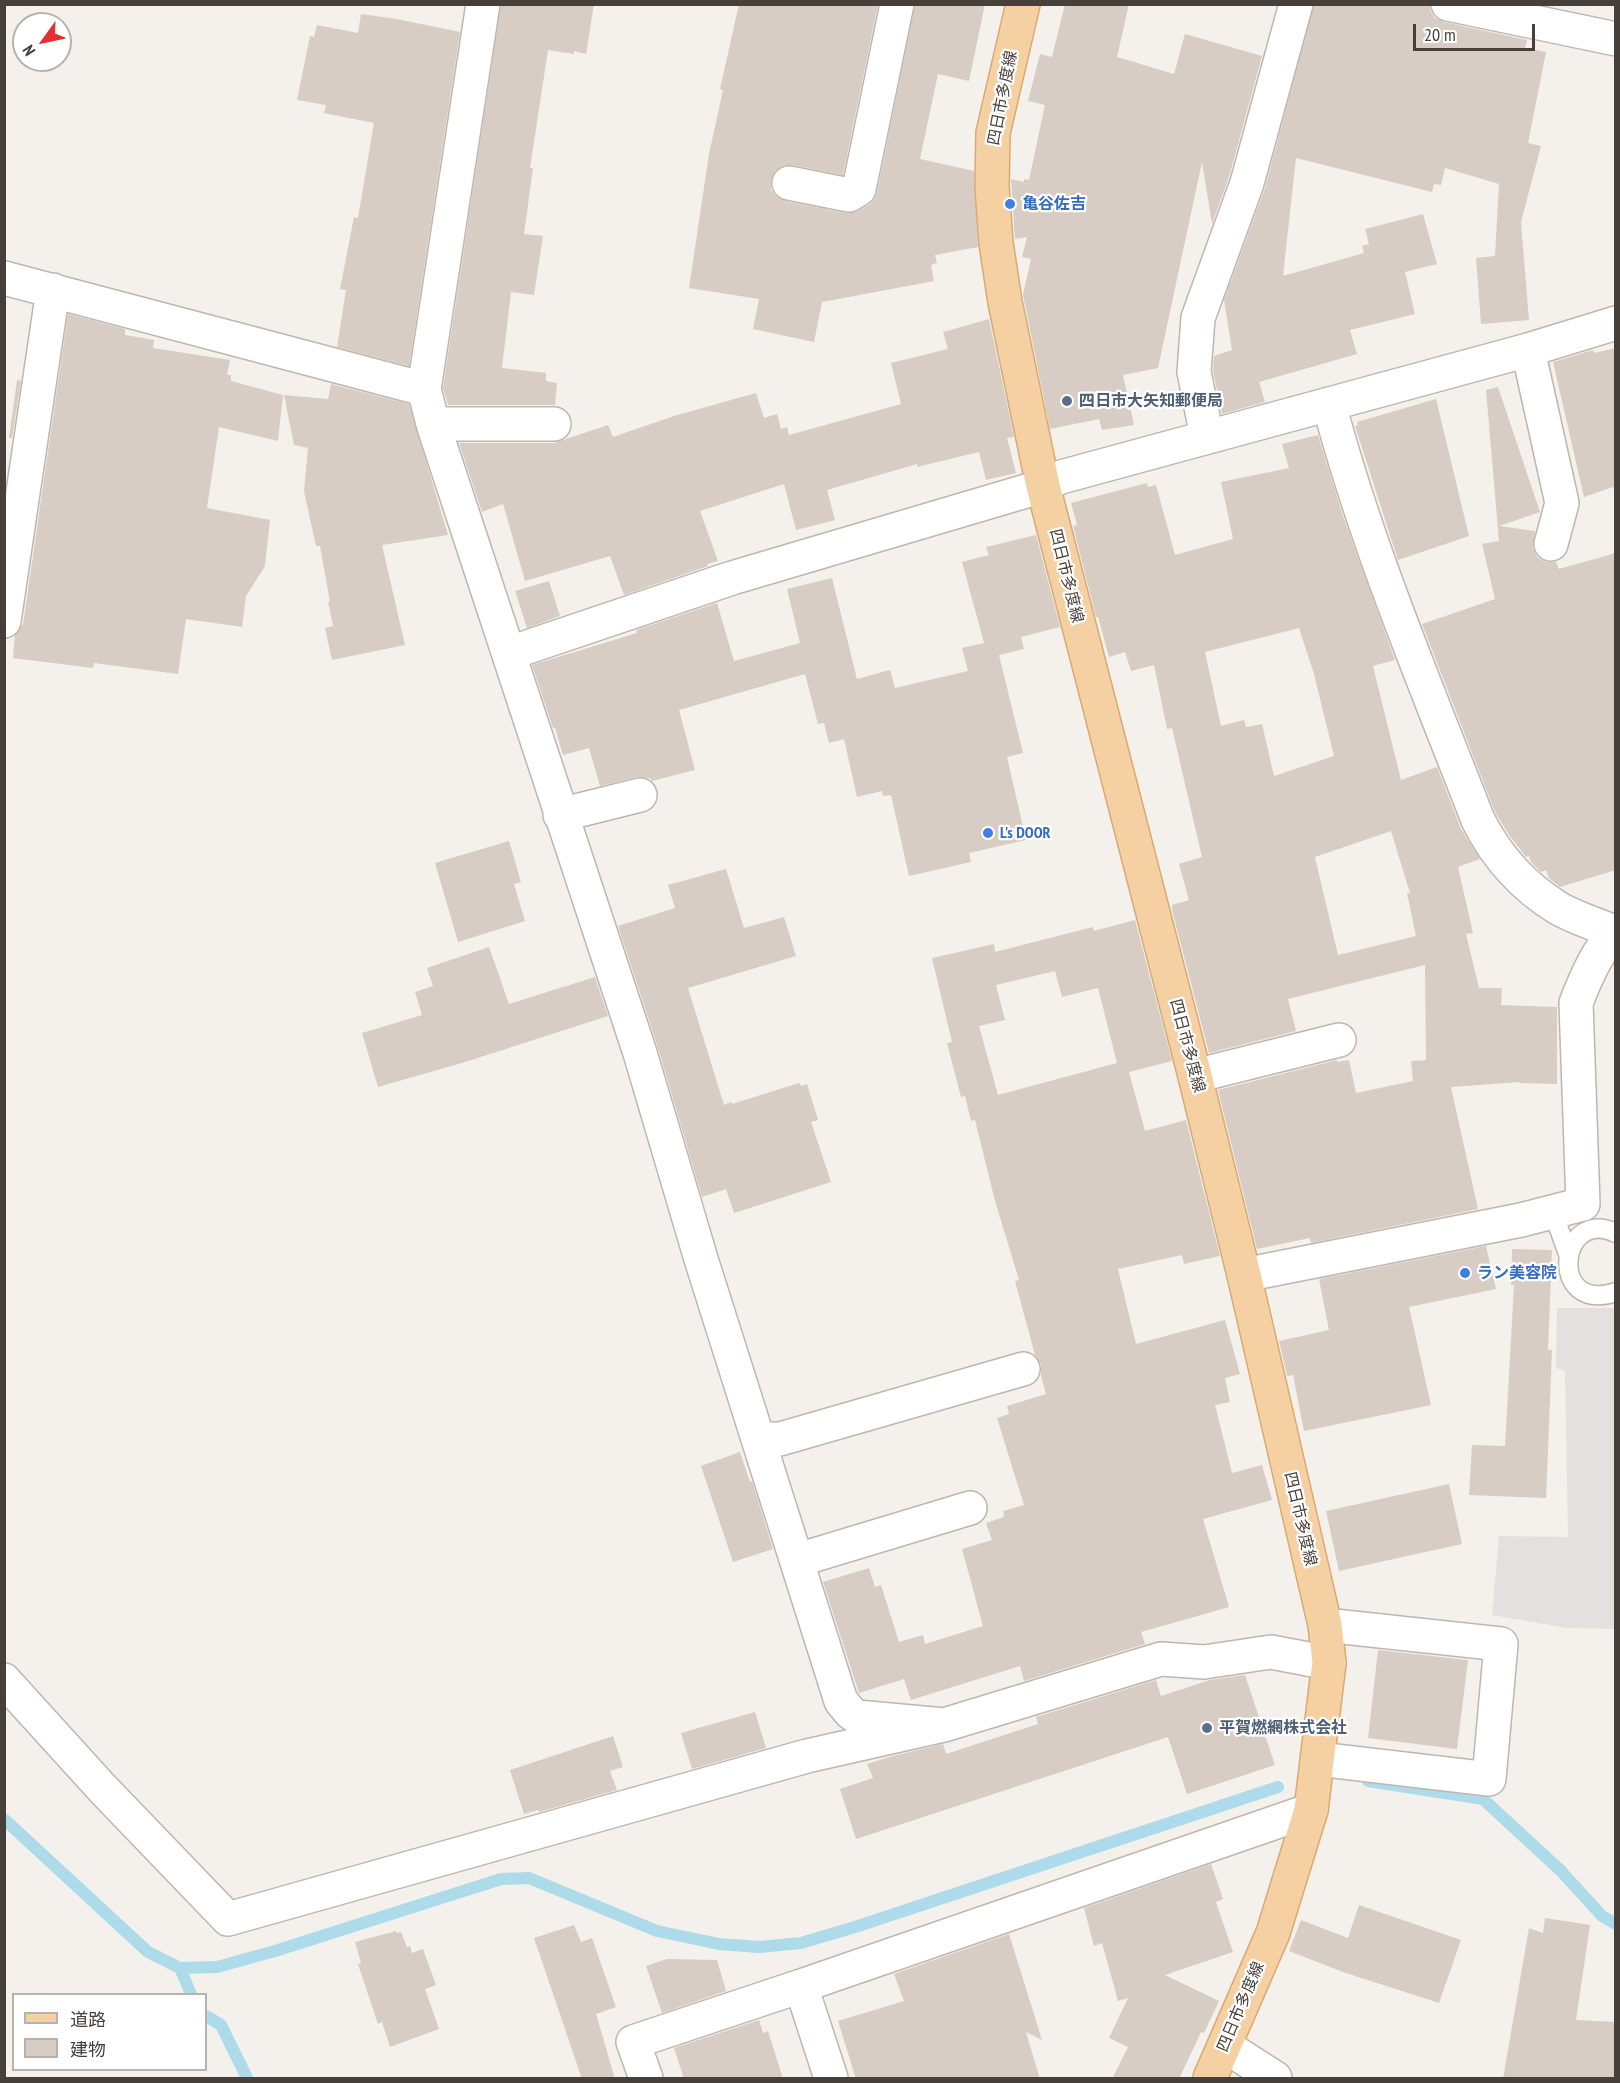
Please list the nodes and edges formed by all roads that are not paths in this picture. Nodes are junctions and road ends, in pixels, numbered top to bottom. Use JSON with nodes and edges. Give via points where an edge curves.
{"nodes":[{"id":1,"x":483,"y":4,"type":"edge"},
{"id":2,"x":897,"y":4,"type":"edge"},
{"id":3,"x":1023,"y":4,"type":"edge"},
{"id":4,"x":1296,"y":4,"type":"edge"},
{"id":5,"x":1448,"y":4,"type":"edge"},
{"id":6,"x":1616,"y":39,"type":"edge"},
{"id":7,"x":789,"y":183,"type":"dead end"},
{"id":8,"x":4,"y":278,"type":"edge"},
{"id":9,"x":53,"y":290,"type":"junction"},
{"id":10,"x":1616,"y":323,"type":"edge"},
{"id":11,"x":1528,"y":350,"type":"junction"},
{"id":12,"x":424,"y":389,"type":"junction"},
{"id":13,"x":1329,"y":404,"type":"junction"},
{"id":14,"x":433,"y":424,"type":"junction"},
{"id":15,"x":554,"y":424,"type":"dead end"},
{"id":16,"x":1207,"y":437,"type":"junction"},
{"id":17,"x":1044,"y":486,"type":"junction"},
{"id":18,"x":1551,"y":544,"type":"dead end"},
{"id":19,"x":4,"y":621,"type":"edge"},
{"id":20,"x":510,"y":653,"type":"junction"},
{"id":21,"x":640,"y":795,"type":"dead end"},
{"id":22,"x":560,"y":815,"type":"junction"},
{"id":23,"x":1615,"y":931,"type":"edge"},
{"id":24,"x":1339,"y":1040,"type":"dead end"},
{"id":25,"x":1195,"y":1076,"type":"junction"},
{"id":26,"x":1568,"y":1208,"type":"junction"},
{"id":27,"x":1612,"y":1232,"type":"edge"},
{"id":28,"x":1568,"y":1254,"type":"junction"},
{"id":29,"x":1244,"y":1275,"type":"junction"},
{"id":30,"x":1616,"y":1292,"type":"edge"},
{"id":31,"x":1023,"y":1369,"type":"dead end"},
{"id":32,"x":759,"y":1439,"type":"junction"},
{"id":33,"x":970,"y":1508,"type":"dead end"},
{"id":34,"x":798,"y":1560,"type":"junction"},
{"id":35,"x":1325,"y":1625,"type":"junction"},
{"id":36,"x":1329,"y":1663,"type":"junction"},
{"id":37,"x":4,"y":1680,"type":"edge"},
{"id":38,"x":945,"y":1725,"type":"junction"},
{"id":39,"x":1318,"y":1759,"type":"junction"},
{"id":40,"x":1311,"y":1810,"type":"junction"},
{"id":41,"x":801,"y":1986,"type":"junction"},
{"id":42,"x":1224,"y":2046,"type":"junction"},
{"id":43,"x":646,"y":2079,"type":"edge"},
{"id":44,"x":831,"y":2079,"type":"edge"},
{"id":45,"x":1210,"y":2079,"type":"edge"},
{"id":46,"x":1275,"y":2079,"type":"edge"}],
"edges":[{"from":1,"to":12,"type":"street"},
{"from":2,"to":7,"type":"street","via":[[859,189],[849,195]]},
{"from":3,"to":17,"type":"main road","name":"四日市多度線","via":[[993,133],[992,187],[1005,302]]},
{"from":4,"to":16,"type":"street","via":[[1246,183],[1198,318],[1194,372]]},
{"from":5,"to":6,"type":"street"},
{"from":8,"to":9,"type":"street"},
{"from":9,"to":12,"type":"street"},
{"from":9,"to":19,"type":"street"},
{"from":10,"to":11,"type":"street"},
{"from":11,"to":13,"type":"street"},
{"from":11,"to":18,"type":"street","via":[[1562,503]]},
{"from":12,"to":14,"type":"street"},
{"from":13,"to":16,"type":"street"},
{"from":13,"to":23,"type":"street","via":[[1344,461],[1390,594],[1489,841],[1530,888],[1559,908]]},
{"from":14,"to":15,"type":"street"},
{"from":14,"to":20,"type":"street"},
{"from":16,"to":17,"type":"street","via":[[1061,477]]},
{"from":17,"to":20,"type":"street","via":[[732,578]]},
{"from":17,"to":25,"type":"main road","name":"四日市多度線"},
{"from":20,"to":22,"type":"street"},
{"from":21,"to":22,"type":"street"},
{"from":22,"to":32,"type":"street","via":[[640,1053]]},
{"from":23,"to":26,"type":"street","via":[[1586,976],[1576,1003]]},
{"from":24,"to":25,"type":"street"},
{"from":25,"to":29,"type":"main road","name":"四日市多度線"},
{"from":26,"to":27,"type":"lane"},
{"from":26,"to":28,"type":"lane"},
{"from":26,"to":29,"type":"street"},
{"from":27,"to":28,"type":"lane","via":[[1596,1229],[1583,1233]]},
{"from":28,"to":30,"type":"lane","via":[[1567,1267],[1580,1290],[1605,1296]]},
{"from":29,"to":35,"type":"main road","name":"四日市多度線"},
{"from":31,"to":32,"type":"street","via":[[780,1439]]},
{"from":32,"to":34,"type":"street"},
{"from":33,"to":34,"type":"street"},
{"from":34,"to":38,"type":"street","via":[[845,1707],[857,1717]]},
{"from":35,"to":36,"type":"main road","name":"四日市多度線"},
{"from":35,"to":39,"type":"street","via":[[1501,1644],[1489,1779]]},
{"from":36,"to":38,"type":"street","via":[[1270,1652],[1204,1662],[1161,1659]]},
{"from":36,"to":39,"type":"main road","name":"四日市多度線"},
{"from":37,"to":38,"type":"street","via":[[228,1919],[807,1756]]},
{"from":39,"to":40,"type":"main road","name":"四日市多度線"},
{"from":40,"to":41,"type":"street"},
{"from":40,"to":42,"type":"main road","name":"四日市多度線","via":[[1273,1934]]},
{"from":41,"to":43,"type":"street","via":[[633,2042]]},
{"from":41,"to":44,"type":"street"},
{"from":42,"to":45,"type":"main road","name":"四日市多度線"},
{"from":42,"to":46,"type":"street"}]}
